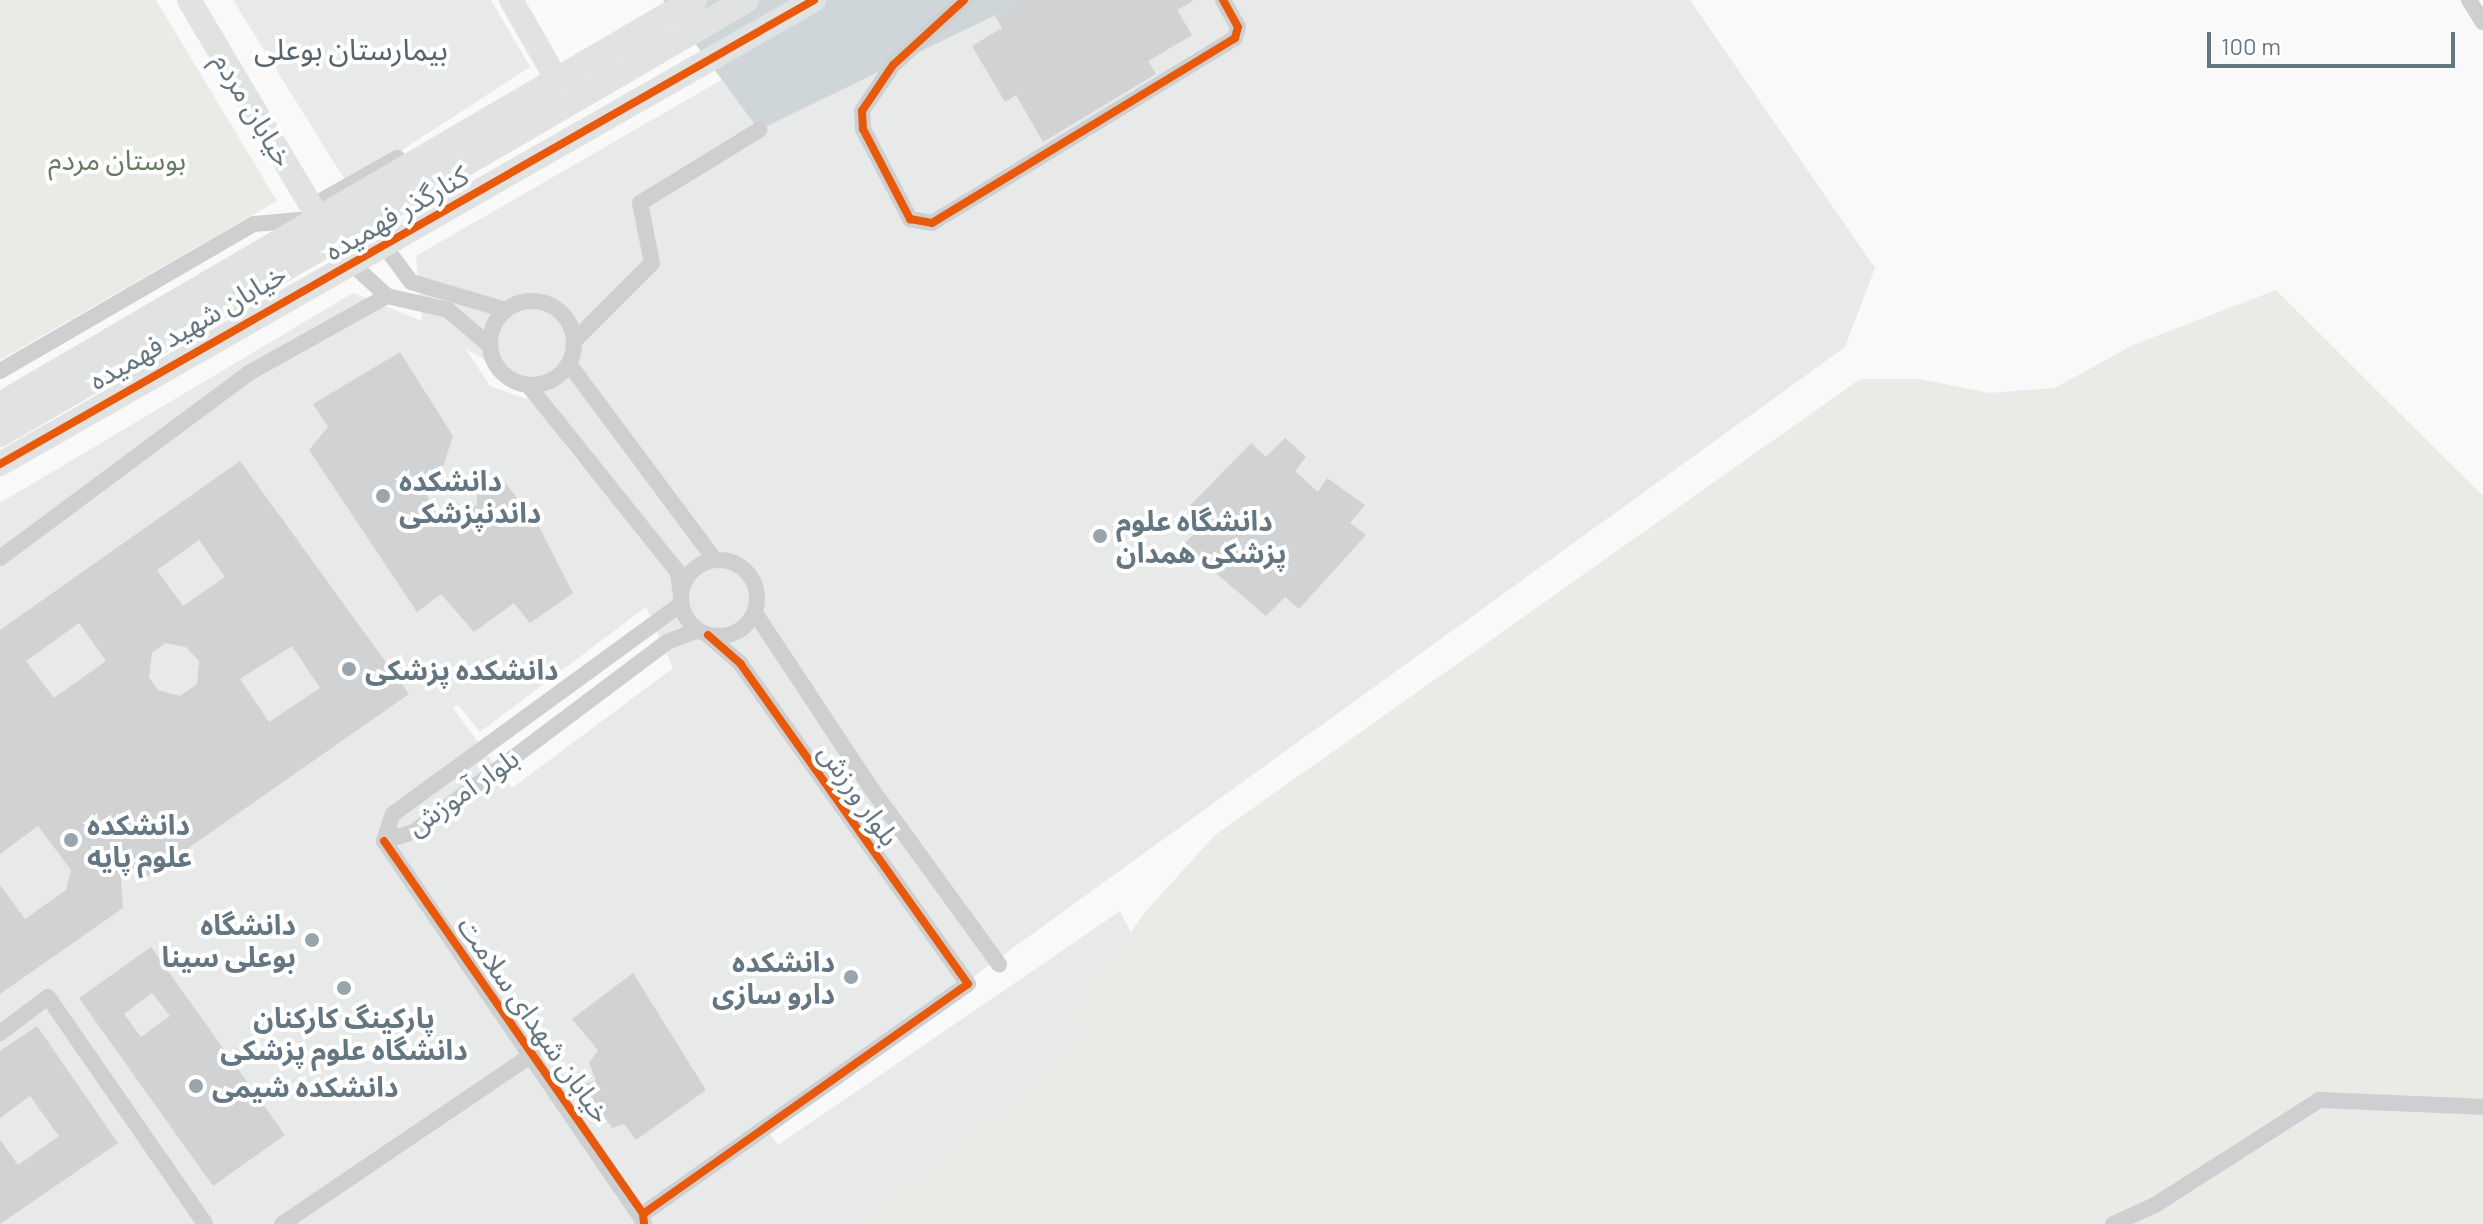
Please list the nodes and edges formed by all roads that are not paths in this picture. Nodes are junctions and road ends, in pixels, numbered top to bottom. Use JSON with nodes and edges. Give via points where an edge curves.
{"nodes":[{"id":1,"x":189,"y":0,"type":"edge"},
{"id":2,"x":511,"y":0,"type":"edge"},
{"id":3,"x":694,"y":0,"type":"edge"},
{"id":4,"x":746,"y":0,"type":"edge"},
{"id":5,"x":814,"y":0,"type":"edge"},
{"id":6,"x":964,"y":0,"type":"edge"},
{"id":7,"x":1223,"y":0,"type":"edge"},
{"id":8,"x":2469,"y":0,"type":"edge"},
{"id":9,"x":2483,"y":22,"type":"edge"},
{"id":10,"x":555,"y":76,"type":"junction"},
{"id":11,"x":759,"y":130,"type":"dead end"},
{"id":12,"x":316,"y":213,"type":"junction"},
{"id":13,"x":335,"y":241,"type":"junction"},
{"id":14,"x":383,"y":244,"type":"junction"},
{"id":15,"x":351,"y":263,"type":"junction"},
{"id":16,"x":387,"y":296,"type":"junction"},
{"id":17,"x":506,"y":310,"type":"junction"},
{"id":18,"x":574,"y":341,"type":"junction"},
{"id":19,"x":490,"y":346,"type":"junction"},
{"id":20,"x":569,"y":364,"type":"junction"},
{"id":21,"x":0,"y":371,"type":"edge"},
{"id":22,"x":528,"y":385,"type":"junction"},
{"id":23,"x":0,"y":405,"type":"edge"},
{"id":24,"x":0,"y":434,"type":"edge"},
{"id":25,"x":0,"y":464,"type":"edge"},
{"id":26,"x":0,"y":558,"type":"edge"},
{"id":27,"x":715,"y":560,"type":"junction"},
{"id":28,"x":681,"y":600,"type":"junction"},
{"id":29,"x":755,"y":613,"type":"junction"},
{"id":30,"x":703,"y":632,"type":"junction"},
{"id":31,"x":497,"y":740,"type":"junction"},
{"id":32,"x":509,"y":759,"type":"junction"},
{"id":33,"x":384,"y":841,"type":"junction"},
{"id":34,"x":999,"y":964,"type":"dead end"},
{"id":35,"x":0,"y":1033,"type":"edge"},
{"id":36,"x":533,"y":1054,"type":"junction"},
{"id":37,"x":2483,"y":1107,"type":"edge"},
{"id":38,"x":644,"y":1219,"type":"edge"},
{"id":39,"x":205,"y":1224,"type":"edge"},
{"id":40,"x":282,"y":1224,"type":"edge"},
{"id":41,"x":2113,"y":1224,"type":"edge"}],
"edges":[{"from":1,"to":12,"type":"street","name":"خیابان مردم"},
{"from":2,"to":10,"type":"street"},
{"from":3,"to":10,"type":"main road","name":"خیابان شهید فهمیده"},
{"from":4,"to":13,"type":"main road","name":"خیابان شهید فهمیده"},
{"from":5,"to":14,"type":"street","name":"کنارگذر فهمیده"},
{"from":6,"to":7,"type":"street","via":[[893,65],[862,111],[863,129],[910,219],[932,223],[1235,38],[1238,27]]},
{"from":8,"to":9,"type":"street"},
{"from":10,"to":12,"type":"main road","name":"خیابان شهید فهمیده"},
{"from":11,"to":18,"type":"street","via":[[640,203],[652,263]]},
{"from":12,"to":21,"type":"street","name":"کنارگذر فهمیده","via":[[254,224]]},
{"from":12,"to":23,"type":"main road","name":"خیابان شهید فهمیده"},
{"from":13,"to":15,"type":"main road"},
{"from":13,"to":24,"type":"main road","name":"خیابان شهید فهمیده"},
{"from":14,"to":15,"type":"street","name":"کنارگذر فهمیده"},
{"from":14,"to":17,"type":"street","via":[[411,282]]},
{"from":15,"to":16,"type":"street"},
{"from":15,"to":25,"type":"street","name":"کنارگذر فهمیده"},
{"from":16,"to":19,"type":"street","via":[[448,310]]},
{"from":16,"to":26,"type":"street","via":[[249,373]]},
{"from":17,"to":18,"type":"street","via":[[544,303],[565,317]]},
{"from":17,"to":19,"type":"street"},
{"from":18,"to":20,"type":"street"},
{"from":19,"to":22,"type":"street","via":[[498,368]]},
{"from":20,"to":22,"type":"street","via":[[552,381]]},
{"from":20,"to":27,"type":"street"},
{"from":22,"to":28,"type":"street","via":[[678,572]]},
{"from":27,"to":28,"type":"street","via":[[695,568]]},
{"from":27,"to":29,"type":"street","via":[[750,575]]},
{"from":28,"to":30,"type":"street"},
{"from":28,"to":31,"type":"street","name":"بلوار آموزش"},
{"from":29,"to":30,"type":"street","via":[[741,630]]},
{"from":29,"to":34,"type":"street","name":"بلوار ورزش","via":[[868,784]]},
{"from":30,"to":32,"type":"street","name":"بلوار آموزش","via":[[667,642]]},
{"from":30,"to":38,"type":"street","name":"بلوار ورزش","via":[[741,664],[968,984]]},
{"from":31,"to":32,"type":"street"},
{"from":31,"to":33,"type":"street","name":"بلوار آموزش","via":[[393,814]]},
{"from":32,"to":33,"type":"street","name":"بلوار آموزش","via":[[414,832]]},
{"from":33,"to":36,"type":"street","name":"خیابان شهدای سلامت"},
{"from":35,"to":39,"type":"street","via":[[48,997]]},
{"from":36,"to":38,"type":"street","name":"خیابان شهدای سلامت"},
{"from":36,"to":40,"type":"street"},
{"from":37,"to":41,"type":"street","via":[[2319,1100],[2155,1205]]}]}
